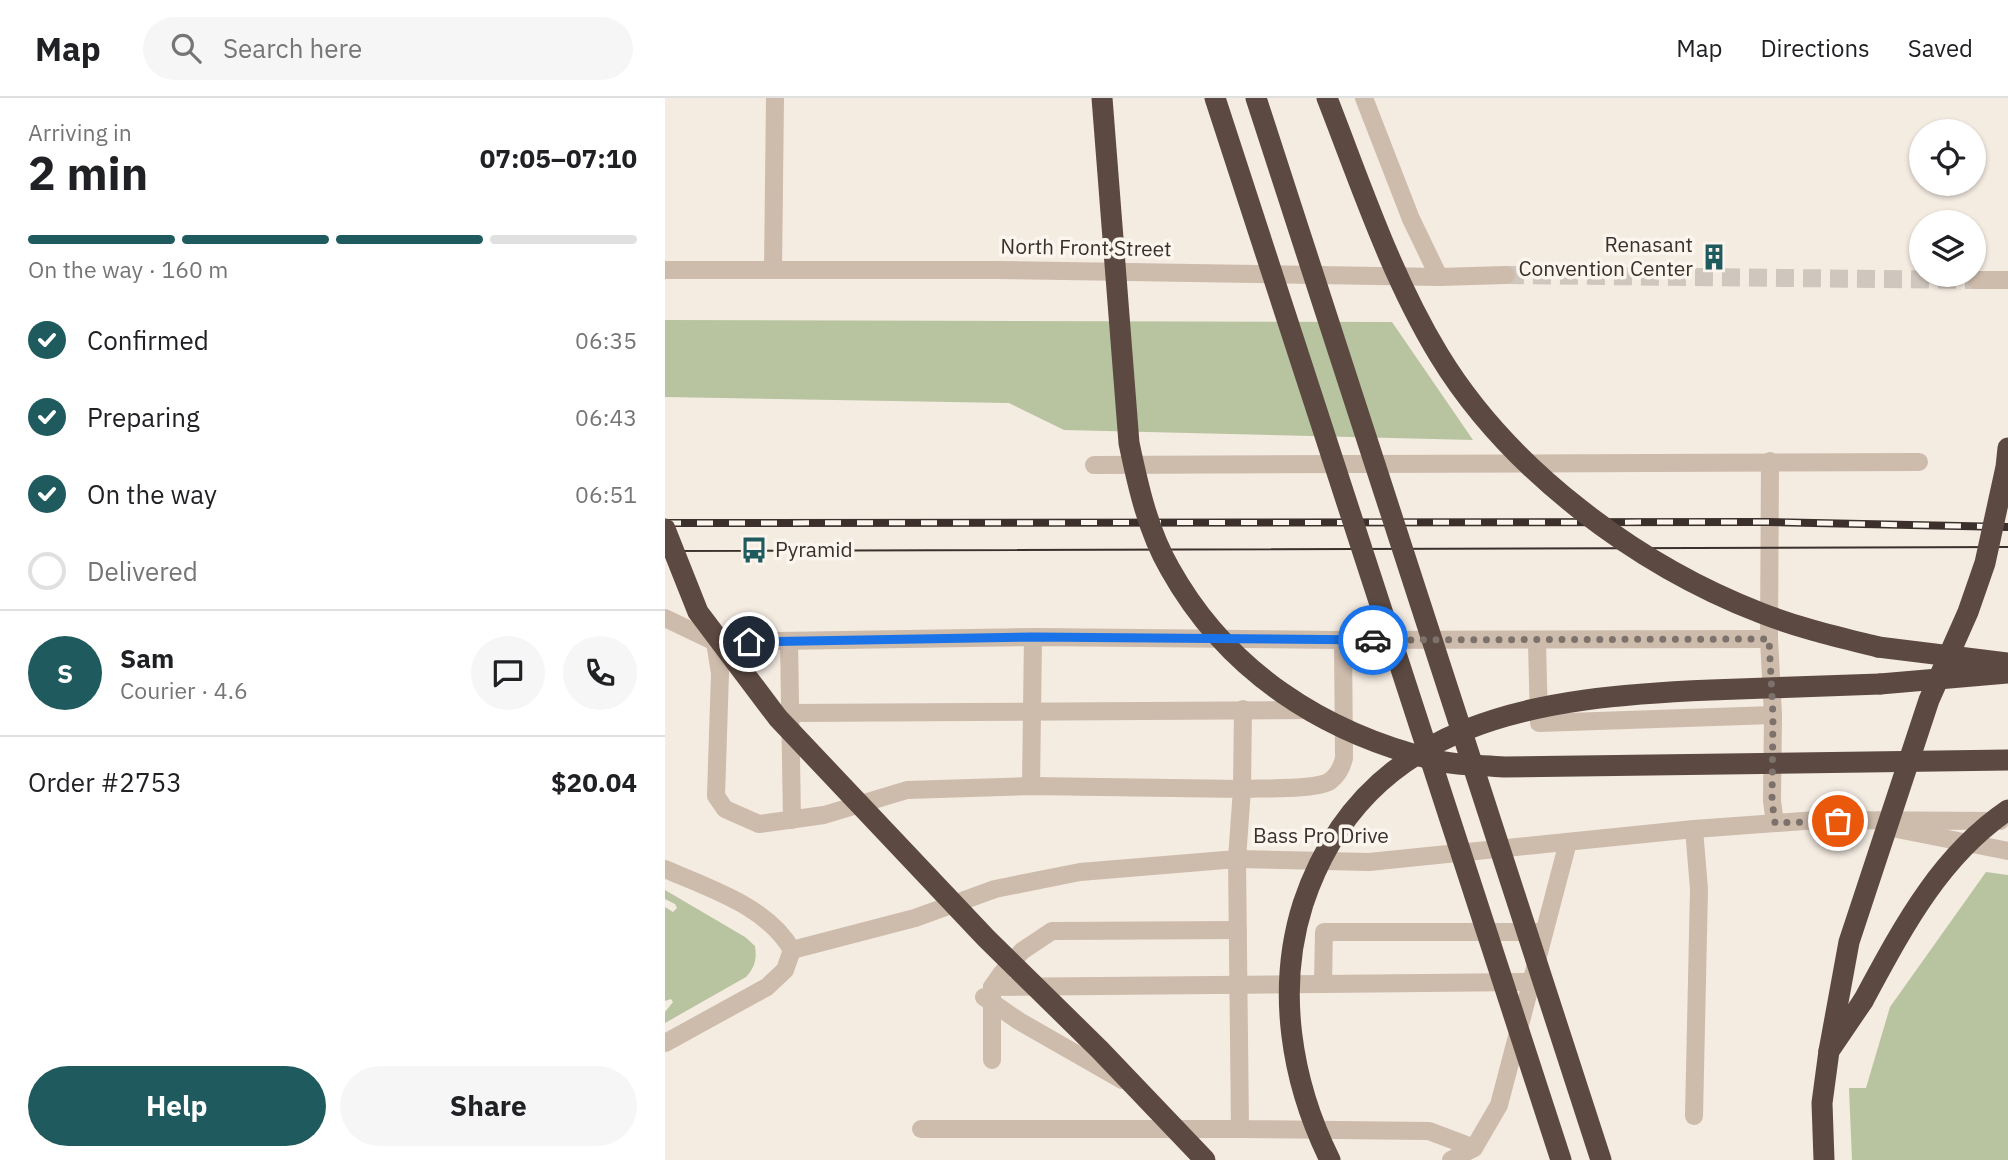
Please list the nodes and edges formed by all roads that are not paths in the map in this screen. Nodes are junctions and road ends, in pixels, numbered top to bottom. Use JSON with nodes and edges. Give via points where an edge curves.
{"nodes":[{"id":1,"x":775,"y":98,"type":"edge"},
{"id":2,"x":1102,"y":98,"type":"edge"},
{"id":3,"x":1215,"y":98,"type":"edge"},
{"id":4,"x":1256,"y":98,"type":"edge"},
{"id":5,"x":1327,"y":98,"type":"edge"},
{"id":6,"x":1364,"y":98,"type":"edge"},
{"id":7,"x":665,"y":270,"type":"edge"},
{"id":8,"x":773,"y":270,"type":"junction"},
{"id":9,"x":1506,"y":275,"type":"tunnel mouth"},
{"id":10,"x":1439,"y":277,"type":"junction"},
{"id":11,"x":1986,"y":280,"type":"edge"},
{"id":12,"x":2008,"y":280,"type":"edge"},
{"id":13,"x":2008,"y":448,"type":"edge"},
{"id":14,"x":1770,"y":461,"type":"junction"},
{"id":15,"x":1919,"y":462,"type":"dead end"},
{"id":16,"x":1094,"y":465,"type":"dead end"},
{"id":17,"x":665,"y":529,"type":"edge"},
{"id":18,"x":665,"y":618,"type":"edge"},
{"id":19,"x":1033,"y":637,"type":"junction"},
{"id":20,"x":1769,"y":639,"type":"junction"},
{"id":21,"x":1343,"y":640,"type":"junction"},
{"id":22,"x":715,"y":642,"type":"junction"},
{"id":23,"x":789,"y":642,"type":"junction"},
{"id":24,"x":1537,"y":642,"type":"junction"},
{"id":25,"x":2008,"y":663,"type":"edge"},
{"id":26,"x":2008,"y":673,"type":"edge"},
{"id":27,"x":1243,"y":709,"type":"junction"},
{"id":28,"x":1344,"y":710,"type":"junction"},
{"id":29,"x":1032,"y":711,"type":"junction"},
{"id":30,"x":790,"y":713,"type":"junction"},
{"id":31,"x":1773,"y":716,"type":"junction"},
{"id":32,"x":2008,"y":760,"type":"edge"},
{"id":33,"x":1031,"y":786,"type":"junction"},
{"id":34,"x":1243,"y":789,"type":"junction"},
{"id":35,"x":2008,"y":810,"type":"edge"},
{"id":36,"x":792,"y":820,"type":"junction"},
{"id":37,"x":1859,"y":821,"type":"junction"},
{"id":38,"x":2008,"y":821,"type":"edge"},
{"id":39,"x":1775,"y":823,"type":"junction"},
{"id":40,"x":1694,"y":828,"type":"junction"},
{"id":41,"x":1568,"y":842,"type":"junction"},
{"id":42,"x":2008,"y":851,"type":"edge"},
{"id":43,"x":1237,"y":859,"type":"junction"},
{"id":44,"x":665,"y":869,"type":"edge"},
{"id":45,"x":1238,"y":930,"type":"junction"},
{"id":46,"x":1543,"y":932,"type":"junction"},
{"id":47,"x":792,"y":950,"type":"junction"},
{"id":48,"x":1531,"y":982,"type":"junction"},
{"id":49,"x":1323,"y":983,"type":"junction"},
{"id":50,"x":1239,"y":984,"type":"junction"},
{"id":51,"x":988,"y":992,"type":"junction"},
{"id":52,"x":665,"y":1043,"type":"edge"},
{"id":53,"x":1829,"y":1051,"type":"junction"},
{"id":54,"x":992,"y":1060,"type":"dead end"},
{"id":55,"x":1133,"y":1086,"type":"junction"},
{"id":56,"x":1694,"y":1116,"type":"dead end"},
{"id":57,"x":921,"y":1129,"type":"dead end"},
{"id":58,"x":1240,"y":1129,"type":"junction"},
{"id":59,"x":1473,"y":1148,"type":"junction"},
{"id":60,"x":1205,"y":1160,"type":"edge"},
{"id":61,"x":1330,"y":1160,"type":"edge"},
{"id":62,"x":1451,"y":1160,"type":"edge"},
{"id":63,"x":1561,"y":1160,"type":"edge"},
{"id":64,"x":1601,"y":1160,"type":"edge"},
{"id":65,"x":1824,"y":1160,"type":"edge"}],
"edges":[{"from":1,"to":8,"type":"street"},
{"from":2,"to":32,"type":"highway","bridge":true,"via":[[1129,443],[1139,490],[1170,569],[1237,658],[1270,686],[1369,740],[1437,761],[1504,767]]},
{"from":3,"to":63,"type":"highway","bridge":true},
{"from":4,"to":64,"type":"highway","bridge":true},
{"from":5,"to":25,"type":"highway","bridge":true,"via":[[1384,244],[1440,357],[1492,426],[1564,496],[1666,567],[1760,613],[1878,647]]},
{"from":6,"to":10,"type":"street"},
{"from":7,"to":8,"type":"street","name":"North Front Street"},
{"from":8,"to":10,"type":"street","name":"North Front Street"},
{"from":9,"to":10,"type":"street","name":"North Front Street"},
{"from":11,"to":12,"type":"street"},
{"from":13,"to":53,"type":"highway","bridge":true,"via":[[1985,563],[1930,700],[1850,942]]},
{"from":14,"to":15,"type":"street"},
{"from":14,"to":16,"type":"street"},
{"from":14,"to":20,"type":"street"},
{"from":17,"to":55,"type":"highway","bridge":true,"via":[[698,612],[778,718]]},
{"from":18,"to":22,"type":"street"},
{"from":19,"to":21,"type":"street"},
{"from":19,"to":23,"type":"street"},
{"from":19,"to":29,"type":"street"},
{"from":20,"to":24,"type":"street"},
{"from":20,"to":31,"type":"street"},
{"from":21,"to":24,"type":"street"},
{"from":21,"to":28,"type":"street"},
{"from":22,"to":23,"type":"street"},
{"from":22,"to":36,"type":"street","via":[[720,673],[716,796],[725,809],[759,824]]},
{"from":23,"to":30,"type":"street"},
{"from":24,"to":31,"type":"street","via":[[1539,723]]},
{"from":26,"to":61,"type":"highway","bridge":true,"via":[[1559,702],[1455,733],[1403,762],[1348,818],[1325,854],[1310,884],[1291,951],[1289,1020],[1295,1053],[1308,1108]]},
{"from":27,"to":28,"type":"street"},
{"from":27,"to":29,"type":"street"},
{"from":27,"to":34,"type":"street"},
{"from":28,"to":34,"type":"street","via":[[1344,758],[1330,781],[1315,786]]},
{"from":29,"to":30,"type":"street"},
{"from":29,"to":33,"type":"street"},
{"from":30,"to":36,"type":"street"},
{"from":31,"to":39,"type":"street"},
{"from":33,"to":34,"type":"street"},
{"from":33,"to":36,"type":"street","via":[[907,790]]},
{"from":34,"to":43,"type":"street"},
{"from":35,"to":53,"type":"highway","bridge":true,"via":[[1964,846],[1937,877],[1907,918],[1863,1001]]},
{"from":37,"to":38,"type":"street","name":"Bass Pro Drive"},
{"from":37,"to":39,"type":"street","name":"Bass Pro Drive"},
{"from":37,"to":42,"type":"street","name":"Bass Pro Drive"},
{"from":39,"to":40,"type":"street","name":"Bass Pro Drive"},
{"from":40,"to":41,"type":"street","name":"Bass Pro Drive"},
{"from":40,"to":56,"type":"street","via":[[1699,889]]},
{"from":41,"to":43,"type":"street","name":"Bass Pro Drive","via":[[1369,862]]},
{"from":41,"to":46,"type":"street"},
{"from":43,"to":45,"type":"street"},
{"from":43,"to":47,"type":"street","name":"Bass Pro Drive","via":[[1080,872],[995,889],[915,918]]},
{"from":44,"to":47,"type":"street","via":[[762,916],[776,926]]},
{"from":45,"to":50,"type":"street"},
{"from":45,"to":51,"type":"street","via":[[1052,931],[1022,951]]},
{"from":46,"to":48,"type":"street"},
{"from":46,"to":49,"type":"street","via":[[1324,932]]},
{"from":47,"to":52,"type":"street","via":[[785,970],[767,987]]},
{"from":48,"to":49,"type":"street"},
{"from":48,"to":59,"type":"street","via":[[1499,1105]]},
{"from":49,"to":50,"type":"street"},
{"from":50,"to":51,"type":"street"},
{"from":50,"to":58,"type":"street"},
{"from":51,"to":54,"type":"street"},
{"from":51,"to":55,"type":"street","bridge":true,"via":[[1019,1021]]},
{"from":53,"to":65,"type":"highway","via":[[1822,1103]]},
{"from":55,"to":60,"type":"highway","bridge":true},
{"from":57,"to":58,"type":"street"},
{"from":58,"to":59,"type":"street","via":[[1429,1131]]},
{"from":59,"to":62,"type":"street"}]}
